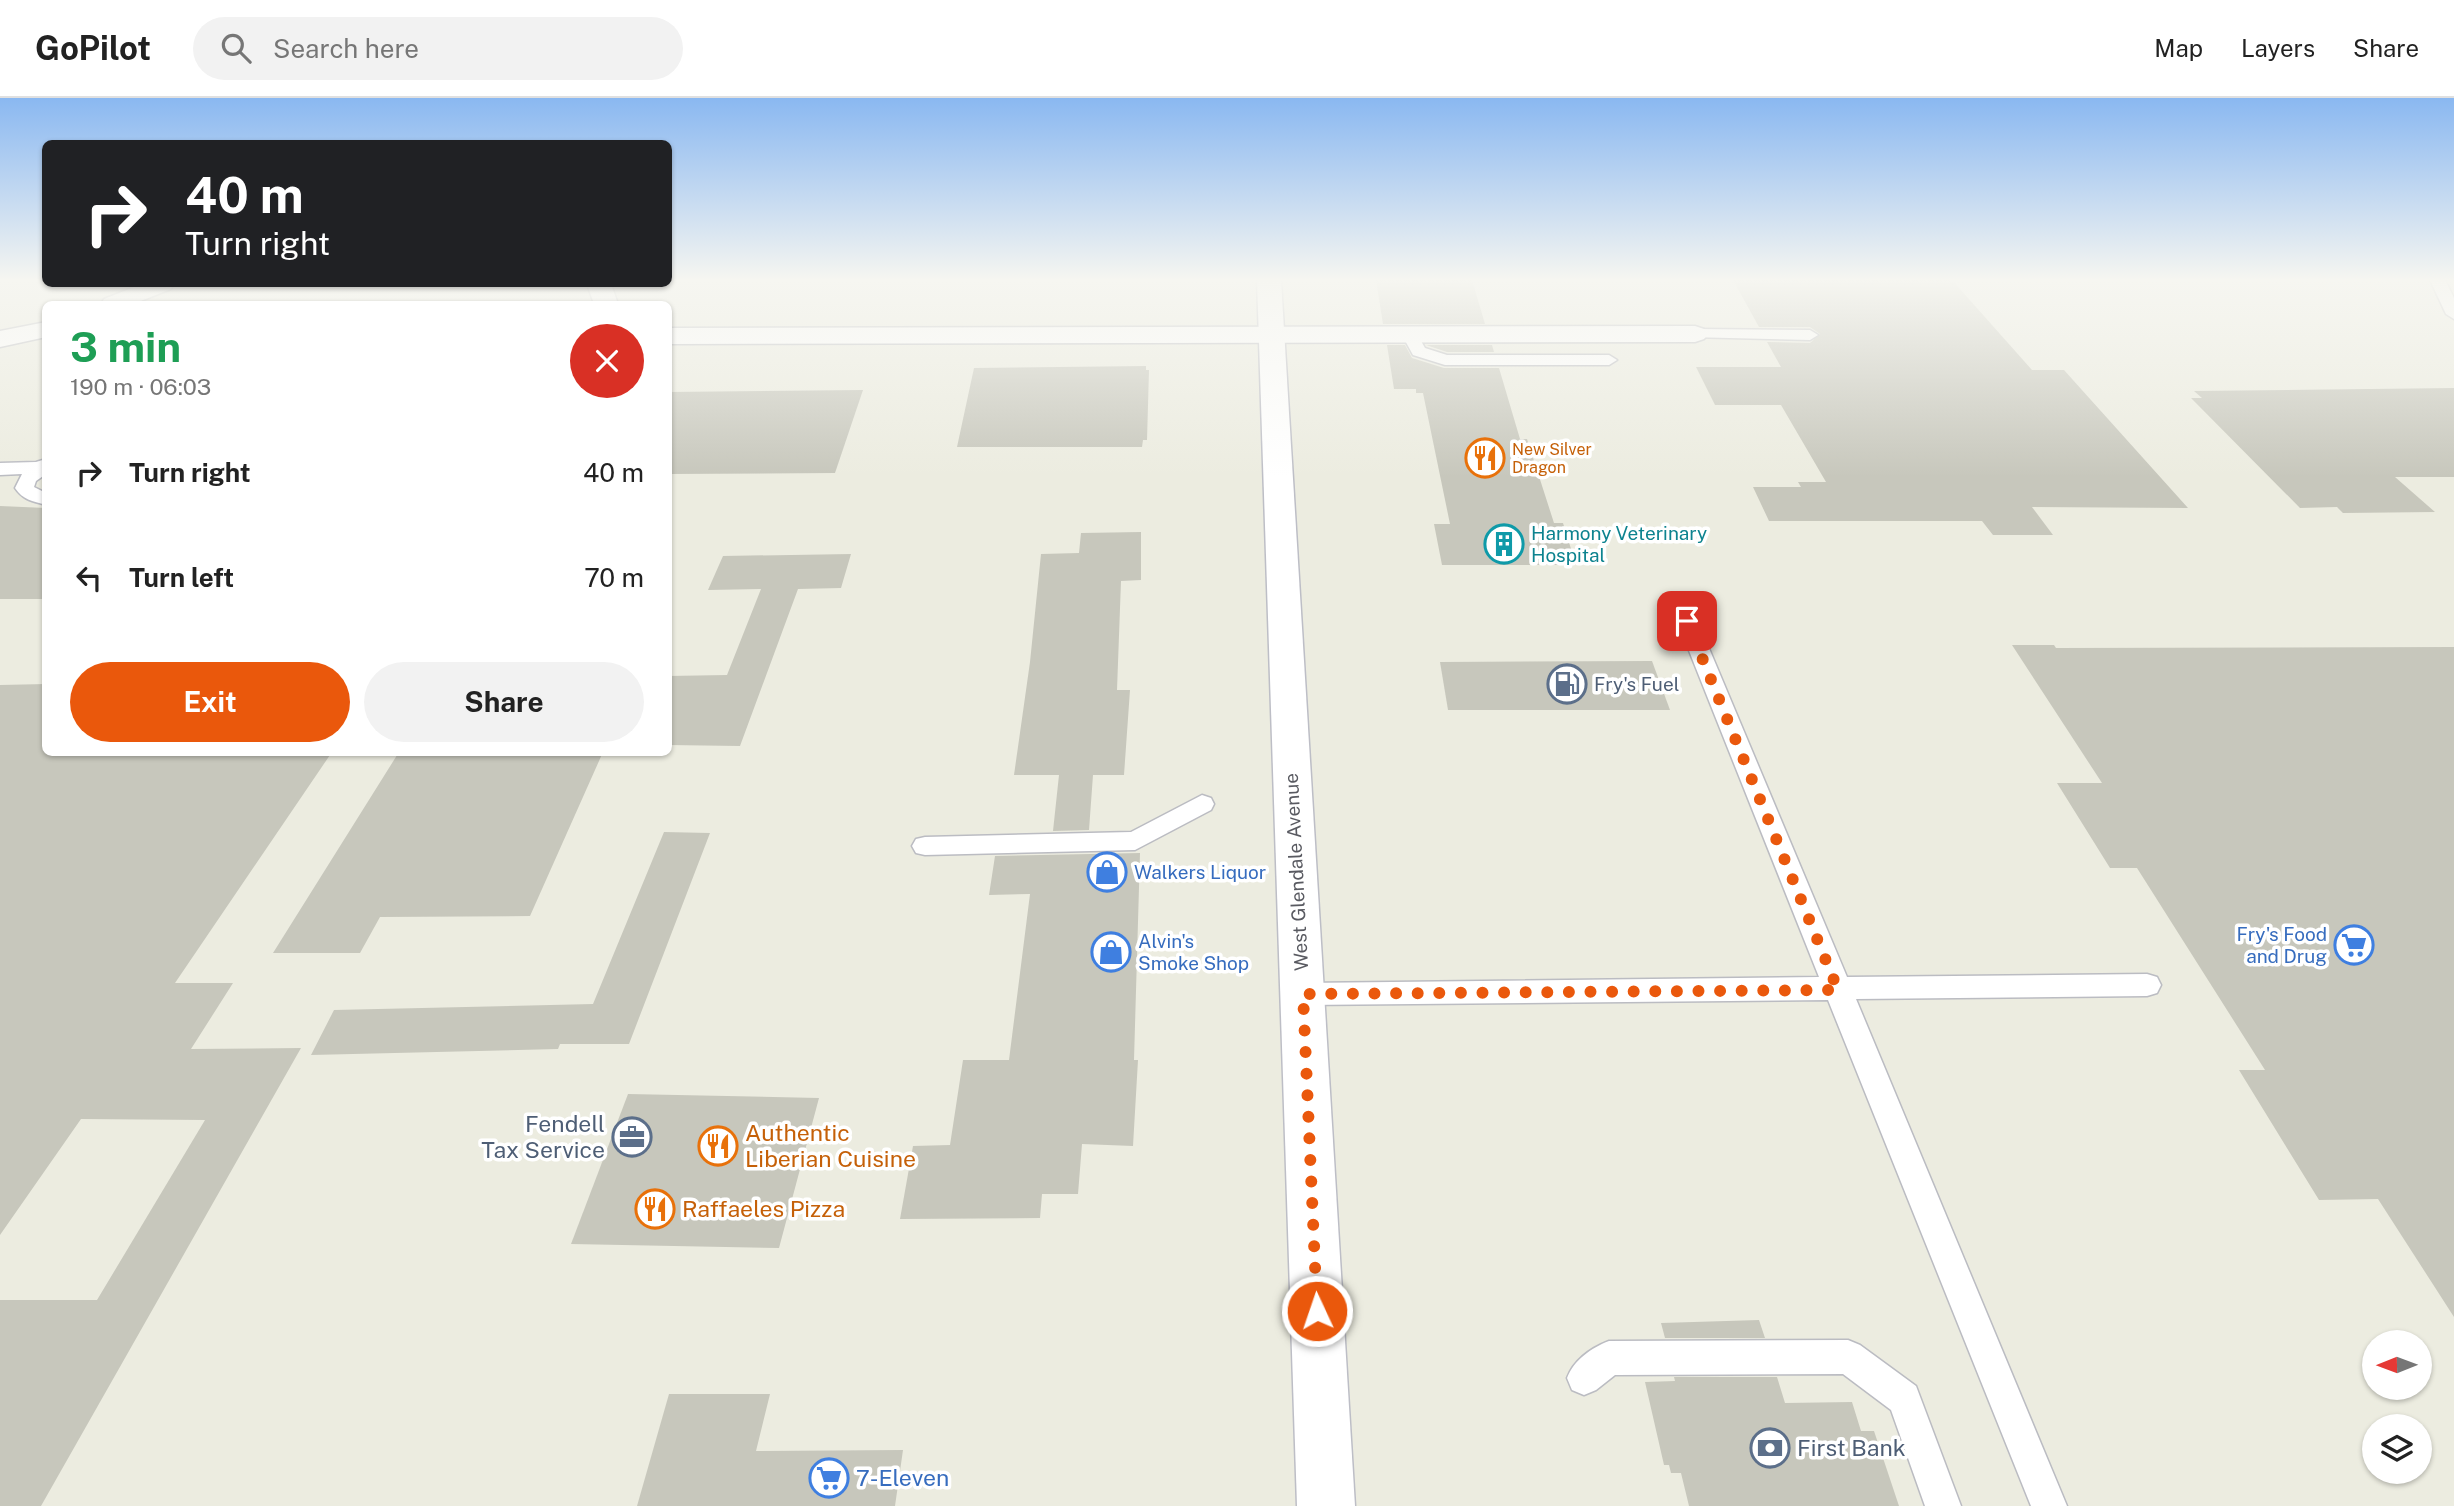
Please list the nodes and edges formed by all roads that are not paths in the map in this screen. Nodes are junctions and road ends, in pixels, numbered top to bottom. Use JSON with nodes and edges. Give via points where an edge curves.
{"nodes":[{"id":1,"x":1273,"y":346,"type":"edge"},
{"id":2,"x":1416,"y":346,"type":"edge"},
{"id":3,"x":1609,"y":360,"type":"dead end"},
{"id":4,"x":41,"y":466,"type":"edge"},
{"id":5,"x":0,"y":468,"type":"edge"},
{"id":6,"x":42,"y":498,"type":"edge"},
{"id":7,"x":1680,"y":603,"type":"dead end"},
{"id":8,"x":1202,"y":804,"type":"dead end"},
{"id":9,"x":925,"y":846,"type":"dead end"},
{"id":10,"x":2147,"y":985,"type":"dead end"},
{"id":11,"x":1838,"y":990,"type":"junction"},
{"id":12,"x":1303,"y":994,"type":"junction"},
{"id":13,"x":1584,"y":1378,"type":"dead end"},
{"id":14,"x":1326,"y":1506,"type":"edge"},
{"id":15,"x":1942,"y":1506,"type":"edge"},
{"id":16,"x":2049,"y":1506,"type":"edge"}],
"edges":[{"from":1,"to":12,"type":"main road","name":"West Glendale Avenue"},
{"from":2,"to":3,"type":"lane","via":[[1445,360]]},
{"from":4,"to":5,"type":"lane"},
{"from":4,"to":6,"type":"lane","via":[[27,478],[24,488]]},
{"from":7,"to":11,"type":"lane"},
{"from":8,"to":9,"type":"lane","via":[[1135,841]]},
{"from":10,"to":11,"type":"lane"},
{"from":11,"to":12,"type":"lane"},
{"from":11,"to":16,"type":"lane"},
{"from":12,"to":14,"type":"main road","name":"West Glendale Avenue"},
{"from":13,"to":15,"type":"lane","via":[[1609,1358],[1848,1357],[1904,1398]]}]}
